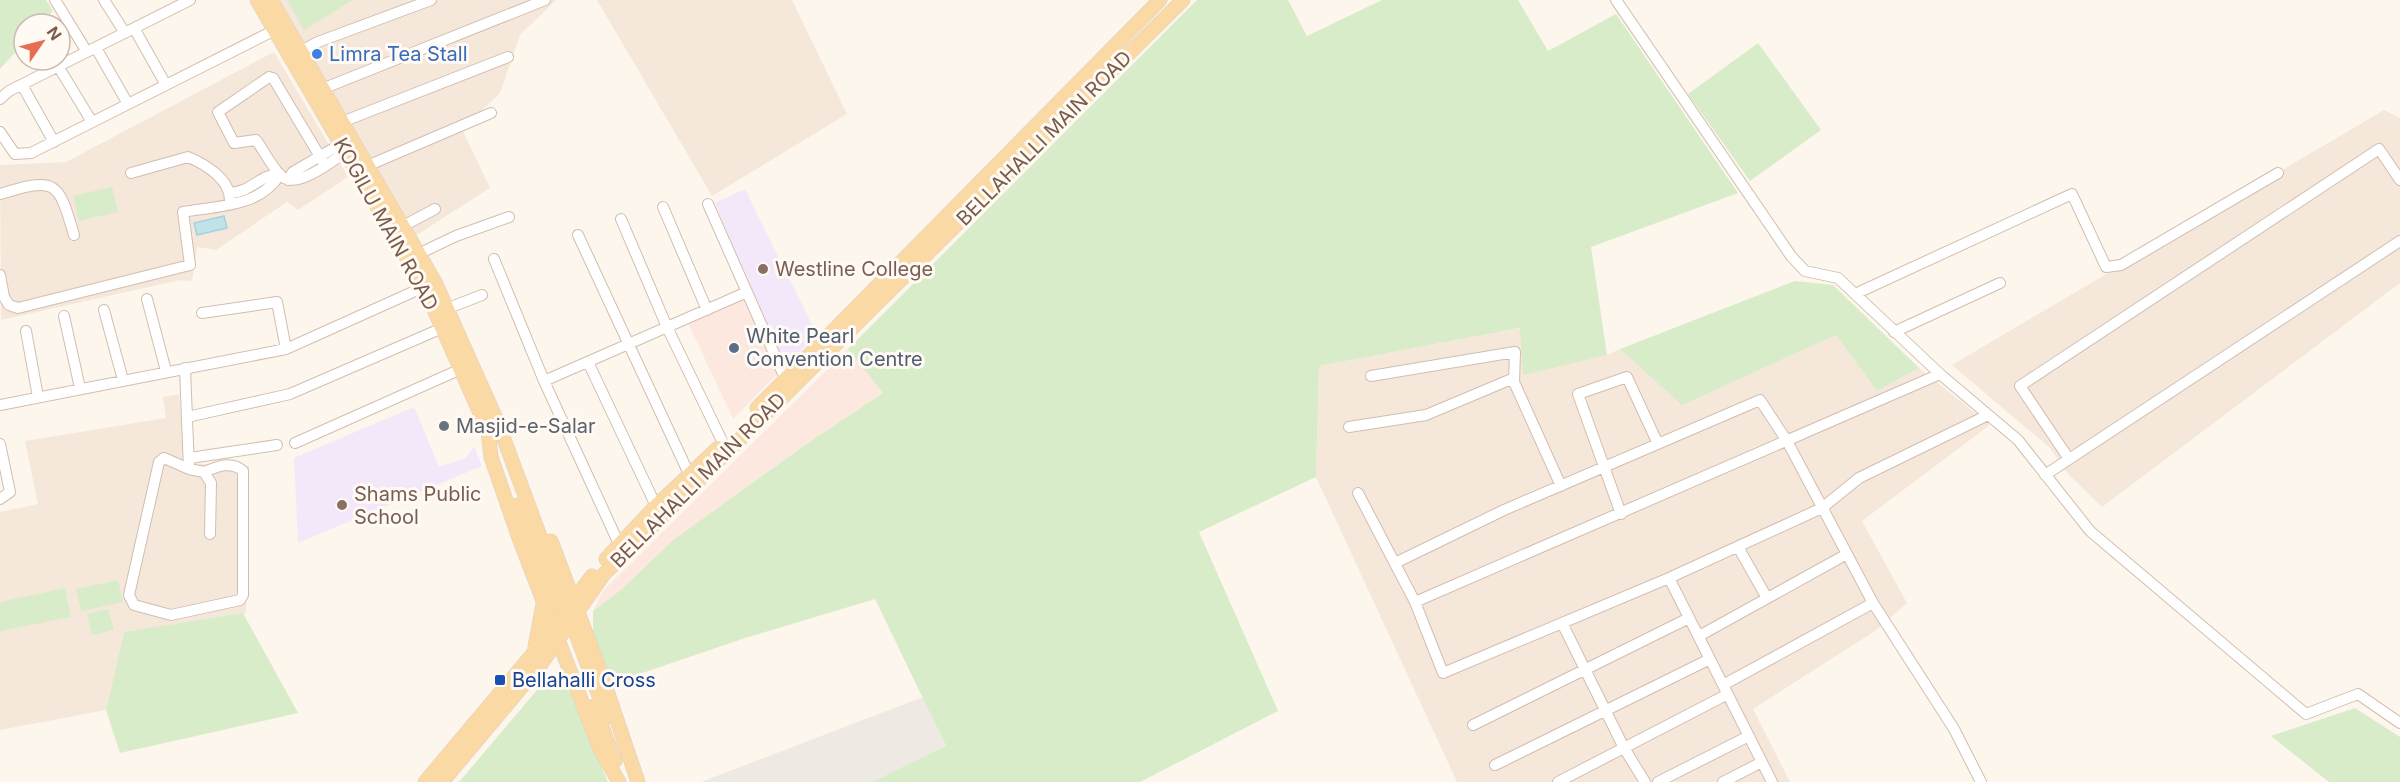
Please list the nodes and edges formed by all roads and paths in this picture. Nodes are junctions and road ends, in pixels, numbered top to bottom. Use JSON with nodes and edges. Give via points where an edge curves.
{"nodes":[{"id":1,"x":55,"y":0,"type":"edge"},
{"id":2,"x":104,"y":0,"type":"edge"},
{"id":3,"x":161,"y":0,"type":"edge"},
{"id":4,"x":190,"y":0,"type":"edge"},
{"id":5,"x":257,"y":0,"type":"edge"},
{"id":6,"x":271,"y":0,"type":"edge"},
{"id":7,"x":431,"y":0,"type":"edge"},
{"id":8,"x":545,"y":0,"type":"edge"},
{"id":9,"x":1160,"y":0,"type":"edge"},
{"id":10,"x":1183,"y":0,"type":"edge"},
{"id":11,"x":1616,"y":0,"type":"edge"},
{"id":12,"x":529,"y":3,"type":"edge"},
{"id":13,"x":169,"y":10,"type":"junction"},
{"id":14,"x":275,"y":30,"type":"junction"},
{"id":15,"x":129,"y":31,"type":"junction"},
{"id":16,"x":91,"y":50,"type":"junction"},
{"id":17,"x":301,"y":51,"type":"junction"},
{"id":18,"x":508,"y":57,"type":"dead end"},
{"id":19,"x":72,"y":59,"type":"edge"},
{"id":20,"x":47,"y":72,"type":"edge"},
{"id":21,"x":62,"y":72,"type":"edge"},
{"id":22,"x":22,"y":85,"type":"junction"},
{"id":23,"x":166,"y":85,"type":"junction"},
{"id":24,"x":317,"y":90,"type":"junction"},
{"id":25,"x":0,"y":99,"type":"edge"},
{"id":26,"x":128,"y":104,"type":"junction"},
{"id":27,"x":492,"y":112,"type":"dead end"},
{"id":28,"x":92,"y":122,"type":"junction"},
{"id":29,"x":342,"y":122,"type":"junction"},
{"id":30,"x":0,"y":132,"type":"edge"},
{"id":31,"x":54,"y":142,"type":"junction"},
{"id":32,"x":343,"y":148,"type":"junction"},
{"id":33,"x":322,"y":160,"type":"junction"},
{"id":34,"x":367,"y":166,"type":"junction"},
{"id":35,"x":131,"y":173,"type":"dead end"},
{"id":36,"x":2277,"y":173,"type":"dead end"},
{"id":37,"x":284,"y":177,"type":"junction"},
{"id":38,"x":2400,"y":180,"type":"edge"},
{"id":39,"x":0,"y":194,"type":"edge"},
{"id":40,"x":230,"y":198,"type":"junction"},
{"id":41,"x":708,"y":204,"type":"dead end"},
{"id":42,"x":663,"y":207,"type":"dead end"},
{"id":43,"x":435,"y":209,"type":"dead end"},
{"id":44,"x":509,"y":217,"type":"dead end"},
{"id":45,"x":621,"y":219,"type":"dead end"},
{"id":46,"x":403,"y":226,"type":"junction"},
{"id":47,"x":74,"y":235,"type":"dead end"},
{"id":48,"x":578,"y":235,"type":"dead end"},
{"id":49,"x":2400,"y":241,"type":"edge"},
{"id":50,"x":414,"y":256,"type":"junction"},
{"id":51,"x":494,"y":260,"type":"dead end"},
{"id":52,"x":0,"y":275,"type":"edge"},
{"id":53,"x":2000,"y":283,"type":"dead end"},
{"id":54,"x":424,"y":287,"type":"junction"},
{"id":55,"x":747,"y":292,"type":"junction"},
{"id":56,"x":1854,"y":294,"type":"junction"},
{"id":57,"x":482,"y":295,"type":"dead end"},
{"id":58,"x":147,"y":299,"type":"dead end"},
{"id":59,"x":104,"y":309,"type":"dead end"},
{"id":60,"x":447,"y":309,"type":"junction"},
{"id":61,"x":707,"y":310,"type":"junction"},
{"id":62,"x":202,"y":313,"type":"dead end"},
{"id":63,"x":64,"y":316,"type":"dead end"},
{"id":64,"x":448,"y":326,"type":"junction"},
{"id":65,"x":667,"y":327,"type":"junction"},
{"id":66,"x":26,"y":331,"type":"dead end"},
{"id":67,"x":1894,"y":332,"type":"junction"},
{"id":68,"x":628,"y":344,"type":"junction"},
{"id":69,"x":286,"y":349,"type":"junction"},
{"id":70,"x":588,"y":362,"type":"junction"},
{"id":71,"x":185,"y":368,"type":"junction"},
{"id":72,"x":461,"y":369,"type":"junction"},
{"id":73,"x":166,"y":371,"type":"junction"},
{"id":74,"x":1940,"y":374,"type":"junction"},
{"id":75,"x":1371,"y":376,"type":"dead end"},
{"id":76,"x":1514,"y":378,"type":"junction"},
{"id":77,"x":123,"y":380,"type":"junction"},
{"id":78,"x":544,"y":381,"type":"junction"},
{"id":79,"x":788,"y":384,"type":"junction"},
{"id":80,"x":80,"y":388,"type":"junction"},
{"id":81,"x":38,"y":397,"type":"junction"},
{"id":82,"x":0,"y":405,"type":"edge"},
{"id":83,"x":1988,"y":415,"type":"junction"},
{"id":84,"x":187,"y":417,"type":"junction"},
{"id":85,"x":493,"y":427,"type":"junction"},
{"id":86,"x":1349,"y":427,"type":"dead end"},
{"id":87,"x":1787,"y":441,"type":"junction"},
{"id":88,"x":296,"y":443,"type":"dead end"},
{"id":89,"x":723,"y":443,"type":"junction"},
{"id":90,"x":1658,"y":444,"type":"junction"},
{"id":91,"x":277,"y":446,"type":"dead end"},
{"id":92,"x":1,"y":450,"type":"edge"},
{"id":93,"x":2069,"y":459,"type":"junction"},
{"id":94,"x":189,"y":463,"type":"junction"},
{"id":95,"x":1606,"y":467,"type":"junction"},
{"id":96,"x":204,"y":472,"type":"junction"},
{"id":97,"x":689,"y":474,"type":"junction"},
{"id":98,"x":2046,"y":475,"type":"junction"},
{"id":99,"x":1561,"y":486,"type":"junction"},
{"id":100,"x":1358,"y":493,"type":"dead end"},
{"id":101,"x":0,"y":499,"type":"edge"},
{"id":102,"x":656,"y":506,"type":"junction"},
{"id":103,"x":1822,"y":508,"type":"junction"},
{"id":104,"x":1621,"y":514,"type":"junction"},
{"id":105,"x":210,"y":534,"type":"dead end"},
{"id":106,"x":619,"y":544,"type":"junction"},
{"id":107,"x":1738,"y":547,"type":"junction"},
{"id":108,"x":1847,"y":554,"type":"junction"},
{"id":109,"x":559,"y":561,"type":"junction"},
{"id":110,"x":1395,"y":563,"type":"junction"},
{"id":111,"x":599,"y":567,"type":"junction"},
{"id":112,"x":1669,"y":578,"type":"junction"},
{"id":113,"x":597,"y":584,"type":"junction"},
{"id":114,"x":1767,"y":598,"type":"junction"},
{"id":115,"x":1415,"y":602,"type":"junction"},
{"id":116,"x":1873,"y":603,"type":"junction"},
{"id":117,"x":563,"y":606,"type":"junction"},
{"id":118,"x":1689,"y":618,"type":"junction"},
{"id":119,"x":1562,"y":623,"type":"junction"},
{"id":120,"x":568,"y":635,"type":"junction"},
{"id":121,"x":1699,"y":636,"type":"junction"},
{"id":122,"x":537,"y":659,"type":"junction"},
{"id":123,"x":1710,"y":659,"type":"junction"},
{"id":124,"x":1586,"y":671,"type":"junction"},
{"id":125,"x":570,"y":672,"type":"junction"},
{"id":126,"x":1726,"y":690,"type":"junction"},
{"id":127,"x":1605,"y":711,"type":"junction"},
{"id":128,"x":2400,"y":723,"type":"edge"},
{"id":129,"x":1473,"y":725,"type":"dead end"},
{"id":130,"x":1743,"y":739,"type":"dead end"},
{"id":131,"x":1624,"y":748,"type":"junction"},
{"id":132,"x":1762,"y":762,"type":"junction"},
{"id":133,"x":1495,"y":765,"type":"dead end"},
{"id":134,"x":425,"y":782,"type":"edge"},
{"id":135,"x":442,"y":782,"type":"edge"},
{"id":136,"x":621,"y":782,"type":"edge"},
{"id":137,"x":636,"y":782,"type":"edge"},
{"id":138,"x":1558,"y":782,"type":"edge"},
{"id":139,"x":1645,"y":782,"type":"edge"},
{"id":140,"x":1658,"y":782,"type":"edge"},
{"id":141,"x":1723,"y":782,"type":"edge"},
{"id":142,"x":1772,"y":782,"type":"edge"},
{"id":143,"x":1981,"y":782,"type":"edge"}],
"edges":[{"from":1,"to":16,"type":"street"},
{"from":2,"to":15,"type":"street"},
{"from":3,"to":13,"type":"street"},
{"from":4,"to":13,"type":"street"},
{"from":5,"to":14,"type":"main road","name":"KOGILU MAIN ROAD"},
{"from":6,"to":17,"type":"main road","name":"KOGILU MAIN ROAD"},
{"from":7,"to":17,"type":"street"},
{"from":8,"to":12,"type":"street"},
{"from":9,"to":79,"type":"main road","name":"BELLAHALLI MAIN ROAD"},
{"from":10,"to":79,"type":"main road","name":"BELLAHALLI MAIN ROAD"},
{"from":11,"to":56,"type":"street","via":[[1791,256],[1805,272],[1838,278]]},
{"from":12,"to":24,"type":"street"},
{"from":13,"to":15,"type":"street"},
{"from":14,"to":23,"type":"street"},
{"from":14,"to":24,"type":"main road","name":"KOGILU MAIN ROAD"},
{"from":15,"to":16,"type":"street"},
{"from":15,"to":23,"type":"street"},
{"from":16,"to":19,"type":"street"},
{"from":16,"to":26,"type":"street"},
{"from":17,"to":24,"type":"main road","name":"KOGILU MAIN ROAD"},
{"from":18,"to":29,"type":"street"},
{"from":20,"to":22,"type":"street"},
{"from":21,"to":28,"type":"street"},
{"from":22,"to":25,"type":"street"},
{"from":22,"to":31,"type":"street"},
{"from":23,"to":26,"type":"street"},
{"from":24,"to":29,"type":"main road","name":"KOGILU MAIN ROAD"},
{"from":24,"to":32,"type":"main road","name":"KOGILU MAIN ROAD"},
{"from":26,"to":28,"type":"street"},
{"from":27,"to":34,"type":"street"},
{"from":28,"to":31,"type":"street"},
{"from":29,"to":34,"type":"main road","name":"KOGILU MAIN ROAD"},
{"from":30,"to":31,"type":"street","via":[[15,154],[31,153]]},
{"from":32,"to":33,"type":"street"},
{"from":32,"to":50,"type":"main road","name":"KOGILU MAIN ROAD"},
{"from":33,"to":37,"type":"street","via":[[298,181]]},
{"from":33,"to":37,"type":"street","via":[[279,85],[269,77],[218,112],[234,143],[256,140]]},
{"from":34,"to":46,"type":"main road","name":"KOGILU MAIN ROAD"},
{"from":35,"to":40,"type":"street","via":[[188,157],[205,164],[219,177]]},
{"from":36,"to":56,"type":"street","via":[[2121,265],[2106,267],[2072,194]]},
{"from":37,"to":40,"type":"street","via":[[243,202]]},
{"from":38,"to":93,"type":"street","via":[[2379,149],[2020,386]]},
{"from":39,"to":47,"type":"street","via":[[34,183],[49,186],[62,196]]},
{"from":40,"to":52,"type":"street","via":[[183,212],[190,265],[18,308],[9,305],[4,297]]},
{"from":41,"to":55,"type":"street"},
{"from":42,"to":61,"type":"street"},
{"from":43,"to":46,"type":"street"},
{"from":44,"to":50,"type":"street"},
{"from":45,"to":65,"type":"street"},
{"from":46,"to":50,"type":"main road","name":"KOGILU MAIN ROAD"},
{"from":48,"to":68,"type":"street"},
{"from":49,"to":93,"type":"street"},
{"from":50,"to":54,"type":"main road","name":"KOGILU MAIN ROAD"},
{"from":50,"to":60,"type":"main road","name":"KOGILU MAIN ROAD"},
{"from":51,"to":78,"type":"street"},
{"from":53,"to":67,"type":"street"},
{"from":54,"to":64,"type":"main road","name":"KOGILU MAIN ROAD"},
{"from":54,"to":69,"type":"street"},
{"from":55,"to":61,"type":"street"},
{"from":55,"to":79,"type":"street"},
{"from":56,"to":67,"type":"street"},
{"from":57,"to":60,"type":"street"},
{"from":58,"to":73,"type":"street"},
{"from":59,"to":77,"type":"street"},
{"from":60,"to":64,"type":"main road","name":"KOGILU MAIN ROAD"},
{"from":61,"to":65,"type":"street"},
{"from":62,"to":69,"type":"street","via":[[277,302]]},
{"from":63,"to":80,"type":"street"},
{"from":64,"to":72,"type":"main road","name":"KOGILU MAIN ROAD"},
{"from":64,"to":84,"type":"street","via":[[290,394]]},
{"from":64,"to":85,"type":"main road","name":"KOGILU MAIN ROAD"},
{"from":65,"to":68,"type":"street"},
{"from":65,"to":89,"type":"street"},
{"from":66,"to":81,"type":"street"},
{"from":67,"to":74,"type":"street"},
{"from":68,"to":70,"type":"street"},
{"from":68,"to":97,"type":"street"},
{"from":69,"to":71,"type":"street"},
{"from":70,"to":78,"type":"street"},
{"from":70,"to":102,"type":"street"},
{"from":71,"to":73,"type":"street"},
{"from":71,"to":84,"type":"street"},
{"from":72,"to":85,"type":"main road","name":"KOGILU MAIN ROAD"},
{"from":72,"to":88,"type":"street"},
{"from":73,"to":77,"type":"street"},
{"from":74,"to":83,"type":"street"},
{"from":74,"to":87,"type":"street"},
{"from":75,"to":76,"type":"street","via":[[1515,352]]},
{"from":76,"to":86,"type":"street","via":[[1426,415]]},
{"from":76,"to":99,"type":"street"},
{"from":77,"to":80,"type":"street"},
{"from":78,"to":106,"type":"street"},
{"from":79,"to":89,"type":"main road","name":"BELLAHALLI MAIN ROAD"},
{"from":79,"to":113,"type":"main road","name":"BELLAHALLI MAIN ROAD"},
{"from":80,"to":81,"type":"street"},
{"from":81,"to":82,"type":"street"},
{"from":83,"to":98,"type":"street","via":[[2018,440]]},
{"from":83,"to":103,"type":"street","via":[[1859,478]]},
{"from":84,"to":94,"type":"street"},
{"from":85,"to":109,"type":"main road","via":[[516,452]]},
{"from":85,"to":117,"type":"main road"},
{"from":85,"to":117,"type":"main road","name":"KOGILU MAIN ROAD","via":[[491,457]]},
{"from":87,"to":90,"type":"street","via":[[1760,400]]},
{"from":87,"to":103,"type":"street"},
{"from":87,"to":104,"type":"street"},
{"from":89,"to":97,"type":"main road","name":"BELLAHALLI MAIN ROAD"},
{"from":90,"to":95,"type":"street"},
{"from":90,"to":95,"type":"street","via":[[1627,377],[1578,394]]},
{"from":91,"to":94,"type":"street"},
{"from":92,"to":101,"type":"street","via":[[10,492]]},
{"from":93,"to":98,"type":"street"},
{"from":94,"to":96,"type":"street"},
{"from":94,"to":96,"type":"street","via":[[167,459],[159,462],[129,595],[134,605],[164,614],[240,600],[243,595],[243,471],[218,465]]},
{"from":95,"to":99,"type":"street"},
{"from":95,"to":104,"type":"street"},
{"from":96,"to":105,"type":"street","via":[[211,483]]},
{"from":97,"to":102,"type":"main road","name":"BELLAHALLI MAIN ROAD"},
{"from":98,"to":128,"type":"street","via":[[2090,531],[2306,714],[2358,694]]},
{"from":99,"to":110,"type":"street"},
{"from":100,"to":110,"type":"street"},
{"from":102,"to":106,"type":"main road","name":"BELLAHALLI MAIN ROAD"},
{"from":103,"to":107,"type":"street"},
{"from":103,"to":108,"type":"street"},
{"from":104,"to":115,"type":"street"},
{"from":106,"to":111,"type":"main road","name":"BELLAHALLI MAIN ROAD"},
{"from":107,"to":112,"type":"street"},
{"from":107,"to":114,"type":"street"},
{"from":108,"to":114,"type":"street"},
{"from":108,"to":116,"type":"street"},
{"from":109,"to":111,"type":"main road","via":[[564,570],[577,577],[587,576]]},
{"from":109,"to":117,"type":"main road"},
{"from":110,"to":115,"type":"street"},
{"from":111,"to":117,"type":"main road","name":"BELLAHALLI MAIN ROAD"},
{"from":112,"to":118,"type":"street"},
{"from":112,"to":119,"type":"street"},
{"from":113,"to":117,"type":"main road","name":"BELLAHALLI MAIN ROAD"},
{"from":113,"to":120,"type":"main road","via":[[588,609]]},
{"from":114,"to":121,"type":"street"},
{"from":115,"to":119,"type":"street","via":[[1443,673]]},
{"from":116,"to":126,"type":"street"},
{"from":116,"to":143,"type":"street","via":[[1954,729]]},
{"from":117,"to":120,"type":"main road"},
{"from":117,"to":120,"type":"main road"},
{"from":117,"to":120,"type":"main road"},
{"from":117,"to":122,"type":"main road","via":[[538,637]]},
{"from":118,"to":121,"type":"street"},
{"from":118,"to":124,"type":"street"},
{"from":119,"to":124,"type":"street"},
{"from":120,"to":122,"type":"main road"},
{"from":120,"to":125,"type":"main road"},
{"from":120,"to":136,"type":"main road"},
{"from":120,"to":137,"type":"main road"},
{"from":121,"to":123,"type":"street"},
{"from":122,"to":125,"type":"main road"},
{"from":122,"to":134,"type":"main road"},
{"from":122,"to":135,"type":"main road"},
{"from":123,"to":126,"type":"street"},
{"from":123,"to":127,"type":"street"},
{"from":124,"to":127,"type":"street"},
{"from":124,"to":129,"type":"street"},
{"from":125,"to":136,"type":"main road","via":[[600,749]]},
{"from":126,"to":131,"type":"street"},
{"from":126,"to":132,"type":"street"},
{"from":127,"to":131,"type":"street"},
{"from":127,"to":133,"type":"street"},
{"from":130,"to":140,"type":"street"},
{"from":131,"to":138,"type":"street"},
{"from":131,"to":139,"type":"street"},
{"from":132,"to":141,"type":"street"},
{"from":132,"to":142,"type":"street"}]}
